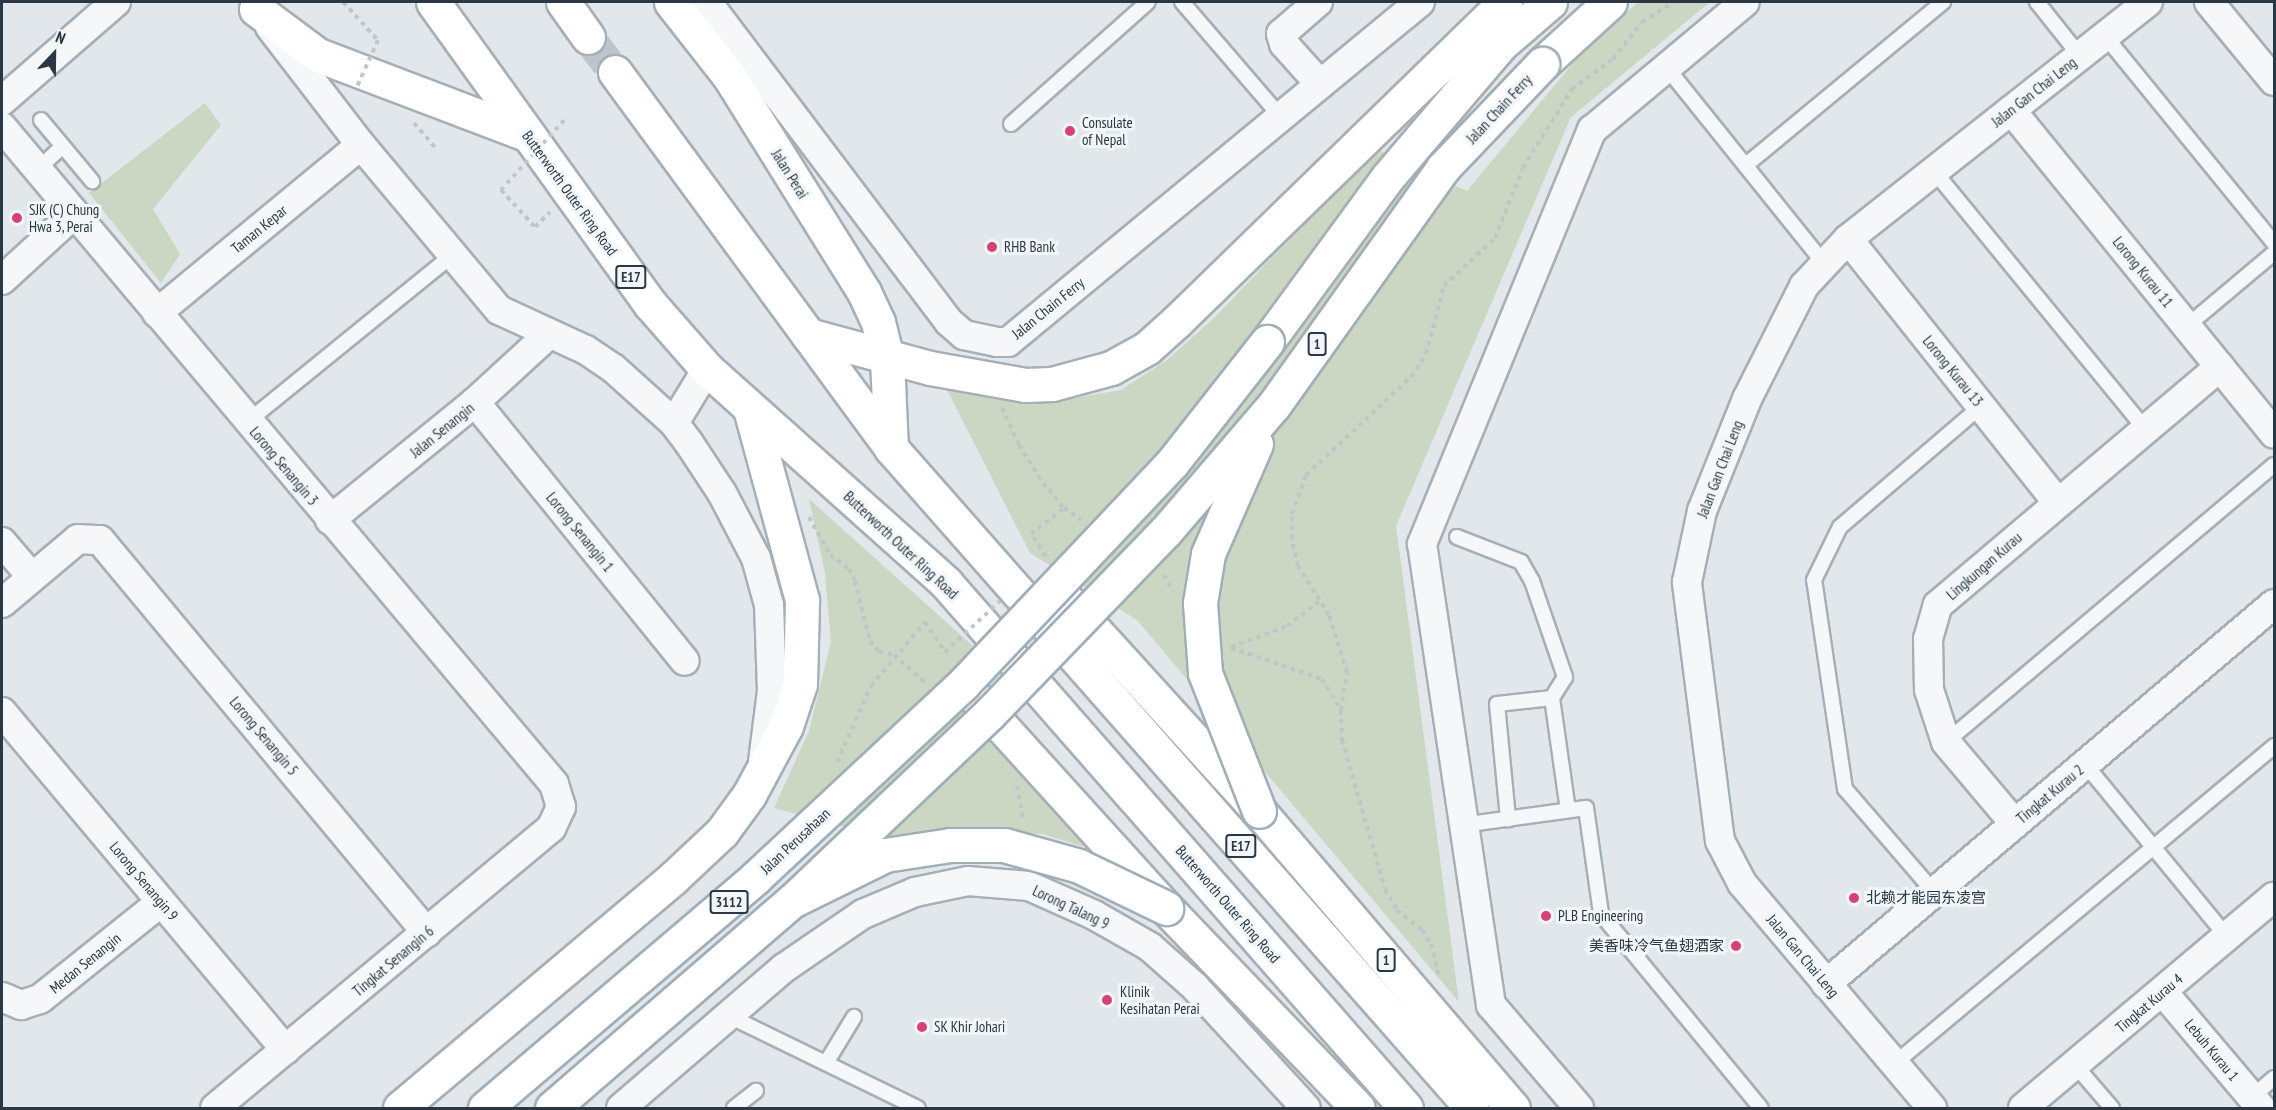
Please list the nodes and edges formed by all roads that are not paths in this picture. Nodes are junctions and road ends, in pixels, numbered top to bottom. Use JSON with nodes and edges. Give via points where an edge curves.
{"nodes":[{"id":1,"x":116,"y":2,"type":"edge"},
{"id":2,"x":433,"y":2,"type":"edge"},
{"id":3,"x":563,"y":2,"type":"edge"},
{"id":4,"x":671,"y":2,"type":"edge"},
{"id":5,"x":707,"y":2,"type":"edge"},
{"id":6,"x":1148,"y":2,"type":"edge"},
{"id":7,"x":1182,"y":2,"type":"edge"},
{"id":8,"x":1318,"y":2,"type":"edge"},
{"id":9,"x":1420,"y":2,"type":"edge"},
{"id":10,"x":1504,"y":2,"type":"edge"},
{"id":11,"x":1550,"y":2,"type":"edge"},
{"id":12,"x":1610,"y":2,"type":"edge"},
{"id":13,"x":1745,"y":2,"type":"edge"},
{"id":14,"x":1944,"y":2,"type":"edge"},
{"id":15,"x":2037,"y":2,"type":"edge"},
{"id":16,"x":2148,"y":2,"type":"edge"},
{"id":17,"x":2209,"y":2,"type":"edge"},
{"id":18,"x":255,"y":5,"type":"edge"},
{"id":19,"x":2105,"y":36,"type":"junction"},
{"id":20,"x":588,"y":37,"type":"tunnel mouth"},
{"id":21,"x":2080,"y":56,"type":"junction"},
{"id":22,"x":1667,"y":68,"type":"junction"},
{"id":23,"x":615,"y":72,"type":"tunnel mouth"},
{"id":24,"x":2274,"y":81,"type":"edge"},
{"id":25,"x":1320,"y":84,"type":"junction"},
{"id":26,"x":2,"y":101,"type":"edge"},
{"id":27,"x":2011,"y":110,"type":"junction"},
{"id":28,"x":1281,"y":117,"type":"junction"},
{"id":29,"x":41,"y":120,"type":"dead end"},
{"id":30,"x":1011,"y":124,"type":"dead end"},
{"id":31,"x":2,"y":127,"type":"edge"},
{"id":32,"x":526,"y":134,"type":"junction"},
{"id":33,"x":361,"y":145,"type":"junction"},
{"id":34,"x":63,"y":146,"type":"junction"},
{"id":35,"x":1746,"y":165,"type":"junction"},
{"id":36,"x":37,"y":170,"type":"junction"},
{"id":37,"x":1934,"y":171,"type":"junction"},
{"id":38,"x":92,"y":181,"type":"dead end"},
{"id":39,"x":74,"y":214,"type":"junction"},
{"id":40,"x":1848,"y":239,"type":"junction"},
{"id":41,"x":2274,"y":243,"type":"edge"},
{"id":42,"x":2274,"y":253,"type":"edge"},
{"id":43,"x":451,"y":256,"type":"junction"},
{"id":44,"x":1823,"y":262,"type":"junction"},
{"id":45,"x":2,"y":280,"type":"edge"},
{"id":46,"x":157,"y":313,"type":"junction"},
{"id":47,"x":2187,"y":326,"type":"junction"},
{"id":48,"x":549,"y":334,"type":"junction"},
{"id":49,"x":808,"y":335,"type":"junction"},
{"id":50,"x":887,"y":358,"type":"junction"},
{"id":51,"x":2220,"y":367,"type":"junction"},
{"id":52,"x":707,"y":369,"type":"junction"},
{"id":53,"x":475,"y":402,"type":"junction"},
{"id":54,"x":1274,"y":405,"type":"junction"},
{"id":55,"x":1981,"y":406,"type":"junction"},
{"id":56,"x":750,"y":409,"type":"junction"},
{"id":57,"x":247,"y":422,"type":"junction"},
{"id":58,"x":674,"y":423,"type":"junction"},
{"id":59,"x":2146,"y":430,"type":"junction"},
{"id":60,"x":2274,"y":434,"type":"edge"},
{"id":61,"x":891,"y":448,"type":"junction"},
{"id":62,"x":2274,"y":465,"type":"edge"},
{"id":63,"x":2058,"y":503,"type":"junction"},
{"id":64,"x":330,"y":520,"type":"junction"},
{"id":65,"x":1457,"y":537,"type":"dead end"},
{"id":66,"x":2,"y":542,"type":"edge"},
{"id":67,"x":1046,"y":569,"type":"junction"},
{"id":68,"x":31,"y":576,"type":"junction"},
{"id":69,"x":2,"y":603,"type":"edge"},
{"id":70,"x":2274,"y":604,"type":"edge"},
{"id":71,"x":1082,"y":617,"type":"junction"},
{"id":72,"x":685,"y":661,"type":"dead end"},
{"id":73,"x":963,"y":684,"type":"junction"},
{"id":74,"x":1552,"y":698,"type":"junction"},
{"id":75,"x":2,"y":712,"type":"edge"},
{"id":76,"x":989,"y":714,"type":"junction"},
{"id":77,"x":1946,"y":742,"type":"junction"},
{"id":78,"x":2274,"y":746,"type":"edge"},
{"id":79,"x":2085,"y":764,"type":"junction"},
{"id":80,"x":762,"y":768,"type":"junction"},
{"id":81,"x":561,"y":807,"type":"joint"},
{"id":82,"x":1568,"y":810,"type":"junction"},
{"id":83,"x":1258,"y":811,"type":"junction"},
{"id":84,"x":1508,"y":819,"type":"junction"},
{"id":85,"x":2015,"y":824,"type":"junction"},
{"id":86,"x":1462,"y":825,"type":"junction"},
{"id":87,"x":2154,"y":848,"type":"junction"},
{"id":88,"x":1934,"y":892,"type":"junction"},
{"id":89,"x":2274,"y":897,"type":"edge"},
{"id":90,"x":792,"y":901,"type":"junction"},
{"id":91,"x":161,"y":902,"type":"junction"},
{"id":92,"x":1166,"y":908,"type":"junction"},
{"id":93,"x":427,"y":933,"type":"junction"},
{"id":94,"x":2227,"y":937,"type":"junction"},
{"id":95,"x":1826,"y":984,"type":"junction"},
{"id":96,"x":2163,"y":992,"type":"junction"},
{"id":97,"x":2,"y":997,"type":"edge"},
{"id":98,"x":729,"y":1016,"type":"junction"},
{"id":99,"x":854,"y":1017,"type":"dead end"},
{"id":100,"x":286,"y":1050,"type":"junction"},
{"id":101,"x":826,"y":1063,"type":"junction"},
{"id":102,"x":1894,"y":1064,"type":"junction"},
{"id":103,"x":2075,"y":1065,"type":"junction"},
{"id":104,"x":2274,"y":1078,"type":"edge"},
{"id":105,"x":756,"y":1091,"type":"dead end"},
{"id":106,"x":2256,"y":1103,"type":"edge"},
{"id":107,"x":627,"y":1107,"type":"edge"},
{"id":108,"x":215,"y":1108,"type":"edge"},
{"id":109,"x":400,"y":1108,"type":"edge"},
{"id":110,"x":485,"y":1108,"type":"edge"},
{"id":111,"x":552,"y":1108,"type":"edge"},
{"id":112,"x":734,"y":1108,"type":"edge"},
{"id":113,"x":918,"y":1108,"type":"edge"},
{"id":114,"x":1306,"y":1108,"type":"edge"},
{"id":115,"x":1358,"y":1108,"type":"edge"},
{"id":116,"x":1406,"y":1108,"type":"edge"},
{"id":117,"x":1472,"y":1108,"type":"edge"},
{"id":118,"x":1514,"y":1108,"type":"edge"},
{"id":119,"x":1579,"y":1108,"type":"edge"},
{"id":120,"x":1761,"y":1108,"type":"edge"},
{"id":121,"x":1932,"y":1108,"type":"edge"},
{"id":122,"x":2023,"y":1108,"type":"edge"},
{"id":123,"x":2112,"y":1108,"type":"edge"}],
"edges":[{"from":1,"to":26,"type":"street"},
{"from":2,"to":32,"type":"main road","name":"Butterworth Outer Ring Road","number":"E17"},
{"from":3,"to":20,"type":"main road"},
{"from":4,"to":50,"type":"main road","name":"Jalan Perai","via":[[729,76],[864,292],[878,322]]},
{"from":5,"to":28,"type":"street","name":"Jalan Chain Ferry","via":[[949,322],[964,335],[989,341],[1008,342]]},
{"from":6,"to":30,"type":"lane"},
{"from":7,"to":28,"type":"lane"},
{"from":8,"to":25,"type":"street","via":[[1281,34],[1284,44]]},
{"from":9,"to":25,"type":"street","name":"Jalan Chain Ferry"},
{"from":10,"to":50,"type":"main road","via":[[1147,348],[1111,368],[1052,384],[995,381]]},
{"from":11,"to":67,"type":"main road","bridge":true,"via":[[1500,45],[1387,178],[1172,463]]},
{"from":12,"to":54,"type":"main road","name":"Jalan Chain Ferry","number":"1","bridge":true,"via":[[1542,64],[1443,168]]},
{"from":13,"to":22,"type":"street"},
{"from":14,"to":35,"type":"lane"},
{"from":15,"to":21,"type":"lane"},
{"from":16,"to":19,"type":"street","name":"Jalan Gan Chai Leng"},
{"from":17,"to":24,"type":"street"},
{"from":18,"to":32,"type":"main road","via":[[318,55]]},
{"from":18,"to":33,"type":"street"},
{"from":19,"to":21,"type":"street","name":"Jalan Gan Chai Leng"},
{"from":19,"to":41,"type":"lane"},
{"from":21,"to":27,"type":"street","name":"Jalan Gan Chai Leng"},
{"from":22,"to":35,"type":"lane"},
{"from":22,"to":86,"type":"street","via":[[1592,130],[1422,544]]},
{"from":23,"to":49,"type":"main road","number":"E17"},
{"from":25,"to":28,"type":"street","name":"Jalan Chain Ferry"},
{"from":27,"to":37,"type":"street","name":"Jalan Gan Chai Leng"},
{"from":27,"to":47,"type":"street","name":"Lorong Kurau 11"},
{"from":29,"to":34,"type":"lane"},
{"from":31,"to":36,"type":"street","name":"Lorong Senangin 3"},
{"from":32,"to":52,"type":"main road","name":"Butterworth Outer Ring Road","number":"E17","via":[[651,305]]},
{"from":33,"to":43,"type":"street"},
{"from":33,"to":46,"type":"street","name":"Taman Kepar"},
{"from":34,"to":36,"type":"lane"},
{"from":34,"to":38,"type":"lane"},
{"from":35,"to":44,"type":"lane"},
{"from":36,"to":39,"type":"street","name":"Lorong Senangin 3"},
{"from":37,"to":40,"type":"street","name":"Jalan Gan Chai Leng"},
{"from":37,"to":59,"type":"lane"},
{"from":39,"to":45,"type":"street"},
{"from":39,"to":46,"type":"street","name":"Lorong Senangin 3"},
{"from":40,"to":44,"type":"street","name":"Jalan Gan Chai Leng"},
{"from":40,"to":55,"type":"street","name":"Lorong Kurau 13"},
{"from":42,"to":47,"type":"lane"},
{"from":43,"to":48,"type":"street","via":[[498,310]]},
{"from":43,"to":57,"type":"lane"},
{"from":44,"to":95,"type":"street","name":"Jalan Gan Chai Leng","via":[[1804,286],[1747,399],[1702,511],[1687,582],[1720,841],[1742,884]]},
{"from":46,"to":57,"type":"street","name":"Lorong Senangin 3"},
{"from":47,"to":51,"type":"street","name":"Lorong Kurau 11"},
{"from":48,"to":53,"type":"street","name":"Jalan Senangin"},
{"from":48,"to":58,"type":"street","via":[[586,350],[613,368]]},
{"from":49,"to":50,"type":"main road"},
{"from":49,"to":61,"type":"main road","number":"E17"},
{"from":50,"to":61,"type":"main road","name":"Jalan Perai"},
{"from":51,"to":59,"type":"street","name":"Lingkungan Kurau"},
{"from":51,"to":60,"type":"street","name":"Lorong Kurau 11"},
{"from":52,"to":56,"type":"main road","name":"Butterworth Outer Ring Road","number":"E17"},
{"from":52,"to":58,"type":"street"},
{"from":53,"to":64,"type":"street","name":"Jalan Senangin"},
{"from":53,"to":72,"type":"street","name":"Lorong Senangin 1"},
{"from":54,"to":71,"type":"main road","name":"Jalan Chain Ferry","number":"1","bridge":true,"via":[[1165,532]]},
{"from":54,"to":83,"type":"main road","bridge":true,"via":[[1208,554],[1200,603],[1205,674]]},
{"from":55,"to":63,"type":"street","name":"Lorong Kurau 13"},
{"from":55,"to":88,"type":"lane","via":[[1840,527],[1814,580],[1845,789]]},
{"from":56,"to":80,"type":"main road","via":[[802,600],[800,684],[786,726]]},
{"from":56,"to":116,"type":"main road","name":"Butterworth Outer Ring Road","number":"E17","via":[[946,583]]},
{"from":57,"to":64,"type":"street","name":"Lorong Senangin 3"},
{"from":58,"to":80,"type":"street","via":[[722,493],[751,548],[769,605],[772,691]]},
{"from":59,"to":63,"type":"street","name":"Lingkungan Kurau"},
{"from":61,"to":117,"type":"main road","number":"E17"},
{"from":62,"to":77,"type":"lane"},
{"from":63,"to":77,"type":"street","name":"Lingkungan Kurau","via":[[1938,605],[1928,639],[1929,690]]},
{"from":64,"to":81,"type":"street","name":"Lorong Senangin 3","via":[[554,784]]},
{"from":65,"to":74,"type":"lane","via":[[1521,562],[1532,581],[1565,677]]},
{"from":66,"to":68,"type":"street"},
{"from":67,"to":71,"type":"main road","number":"1"},
{"from":67,"to":73,"type":"main road","name":"Jalan Perusahaan","bridge":true},
{"from":68,"to":69,"type":"street"},
{"from":68,"to":93,"type":"street","name":"Lorong Senangin 5","via":[[78,539],[100,540]]},
{"from":70,"to":79,"type":"street","name":"Tingkat Kurau 2"},
{"from":71,"to":76,"type":"main road","number":"1","bridge":true},
{"from":71,"to":83,"type":"main road","number":"1","bridge":true},
{"from":73,"to":76,"type":"main road"},
{"from":73,"to":110,"type":"main road","name":"Jalan Perusahaan","number":"3112","bridge":true,"via":[[755,878]]},
{"from":74,"to":82,"type":"lane"},
{"from":74,"to":84,"type":"lane","via":[[1497,704]]},
{"from":75,"to":91,"type":"street","name":"Lorong Senangin 9"},
{"from":76,"to":90,"type":"main road","number":"3112","bridge":true},
{"from":76,"to":92,"type":"main road","bridge":true},
{"from":77,"to":85,"type":"street","name":"Lingkungan Kurau"},
{"from":78,"to":87,"type":"lane"},
{"from":79,"to":85,"type":"street","name":"Tingkat Kurau 2"},
{"from":79,"to":87,"type":"lane"},
{"from":80,"to":109,"type":"main road","via":[[749,795],[708,845]]},
{"from":81,"to":93,"type":"street","name":"Tingkat Senangin 6","via":[[551,828]]},
{"from":82,"to":84,"type":"lane"},
{"from":82,"to":120,"type":"lane","via":[[1586,808],[1601,914]]},
{"from":83,"to":118,"type":"main road","number":"1"},
{"from":84,"to":86,"type":"lane"},
{"from":85,"to":88,"type":"street","name":"Tingkat Kurau 2"},
{"from":86,"to":119,"type":"street","via":[[1491,1005]]},
{"from":87,"to":94,"type":"lane"},
{"from":87,"to":102,"type":"lane"},
{"from":88,"to":95,"type":"street","name":"Tingkat Kurau 2"},
{"from":89,"to":94,"type":"street","name":"Tingkat Kurau 4"},
{"from":90,"to":92,"type":"main road","bridge":true,"via":[[885,855],[950,845],[1004,844],[1079,866]]},
{"from":90,"to":111,"type":"main road","number":"3112","bridge":true},
{"from":91,"to":97,"type":"street","name":"Medan Senangin","via":[[40,999],[21,1005]]},
{"from":91,"to":100,"type":"street","name":"Lorong Senangin 9"},
{"from":92,"to":115,"type":"main road"},
{"from":93,"to":100,"type":"street","name":"Tingkat Senangin 6"},
{"from":94,"to":96,"type":"street","name":"Tingkat Kurau 4"},
{"from":95,"to":102,"type":"street","name":"Jalan Gan Chai Leng"},
{"from":96,"to":103,"type":"street","name":"Tingkat Kurau 4"},
{"from":96,"to":106,"type":"street","name":"Lebuh Kurau 1"},
{"from":98,"to":101,"type":"lane"},
{"from":98,"to":107,"type":"street","name":"Lorong Talang 9"},
{"from":98,"to":114,"type":"street","name":"Lorong Talang 9","via":[[784,968],[863,914],[915,892],[968,881],[1029,886],[1094,915],[1150,947],[1195,987]]},
{"from":99,"to":101,"type":"lane"},
{"from":100,"to":108,"type":"street","name":"Tingkat Senangin 6"},
{"from":101,"to":113,"type":"lane"},
{"from":102,"to":121,"type":"street","name":"Jalan Gan Chai Leng"},
{"from":103,"to":122,"type":"street","name":"Tingkat Kurau 4"},
{"from":103,"to":123,"type":"lane"},
{"from":104,"to":106,"type":"lane"},
{"from":105,"to":112,"type":"lane"}]}
